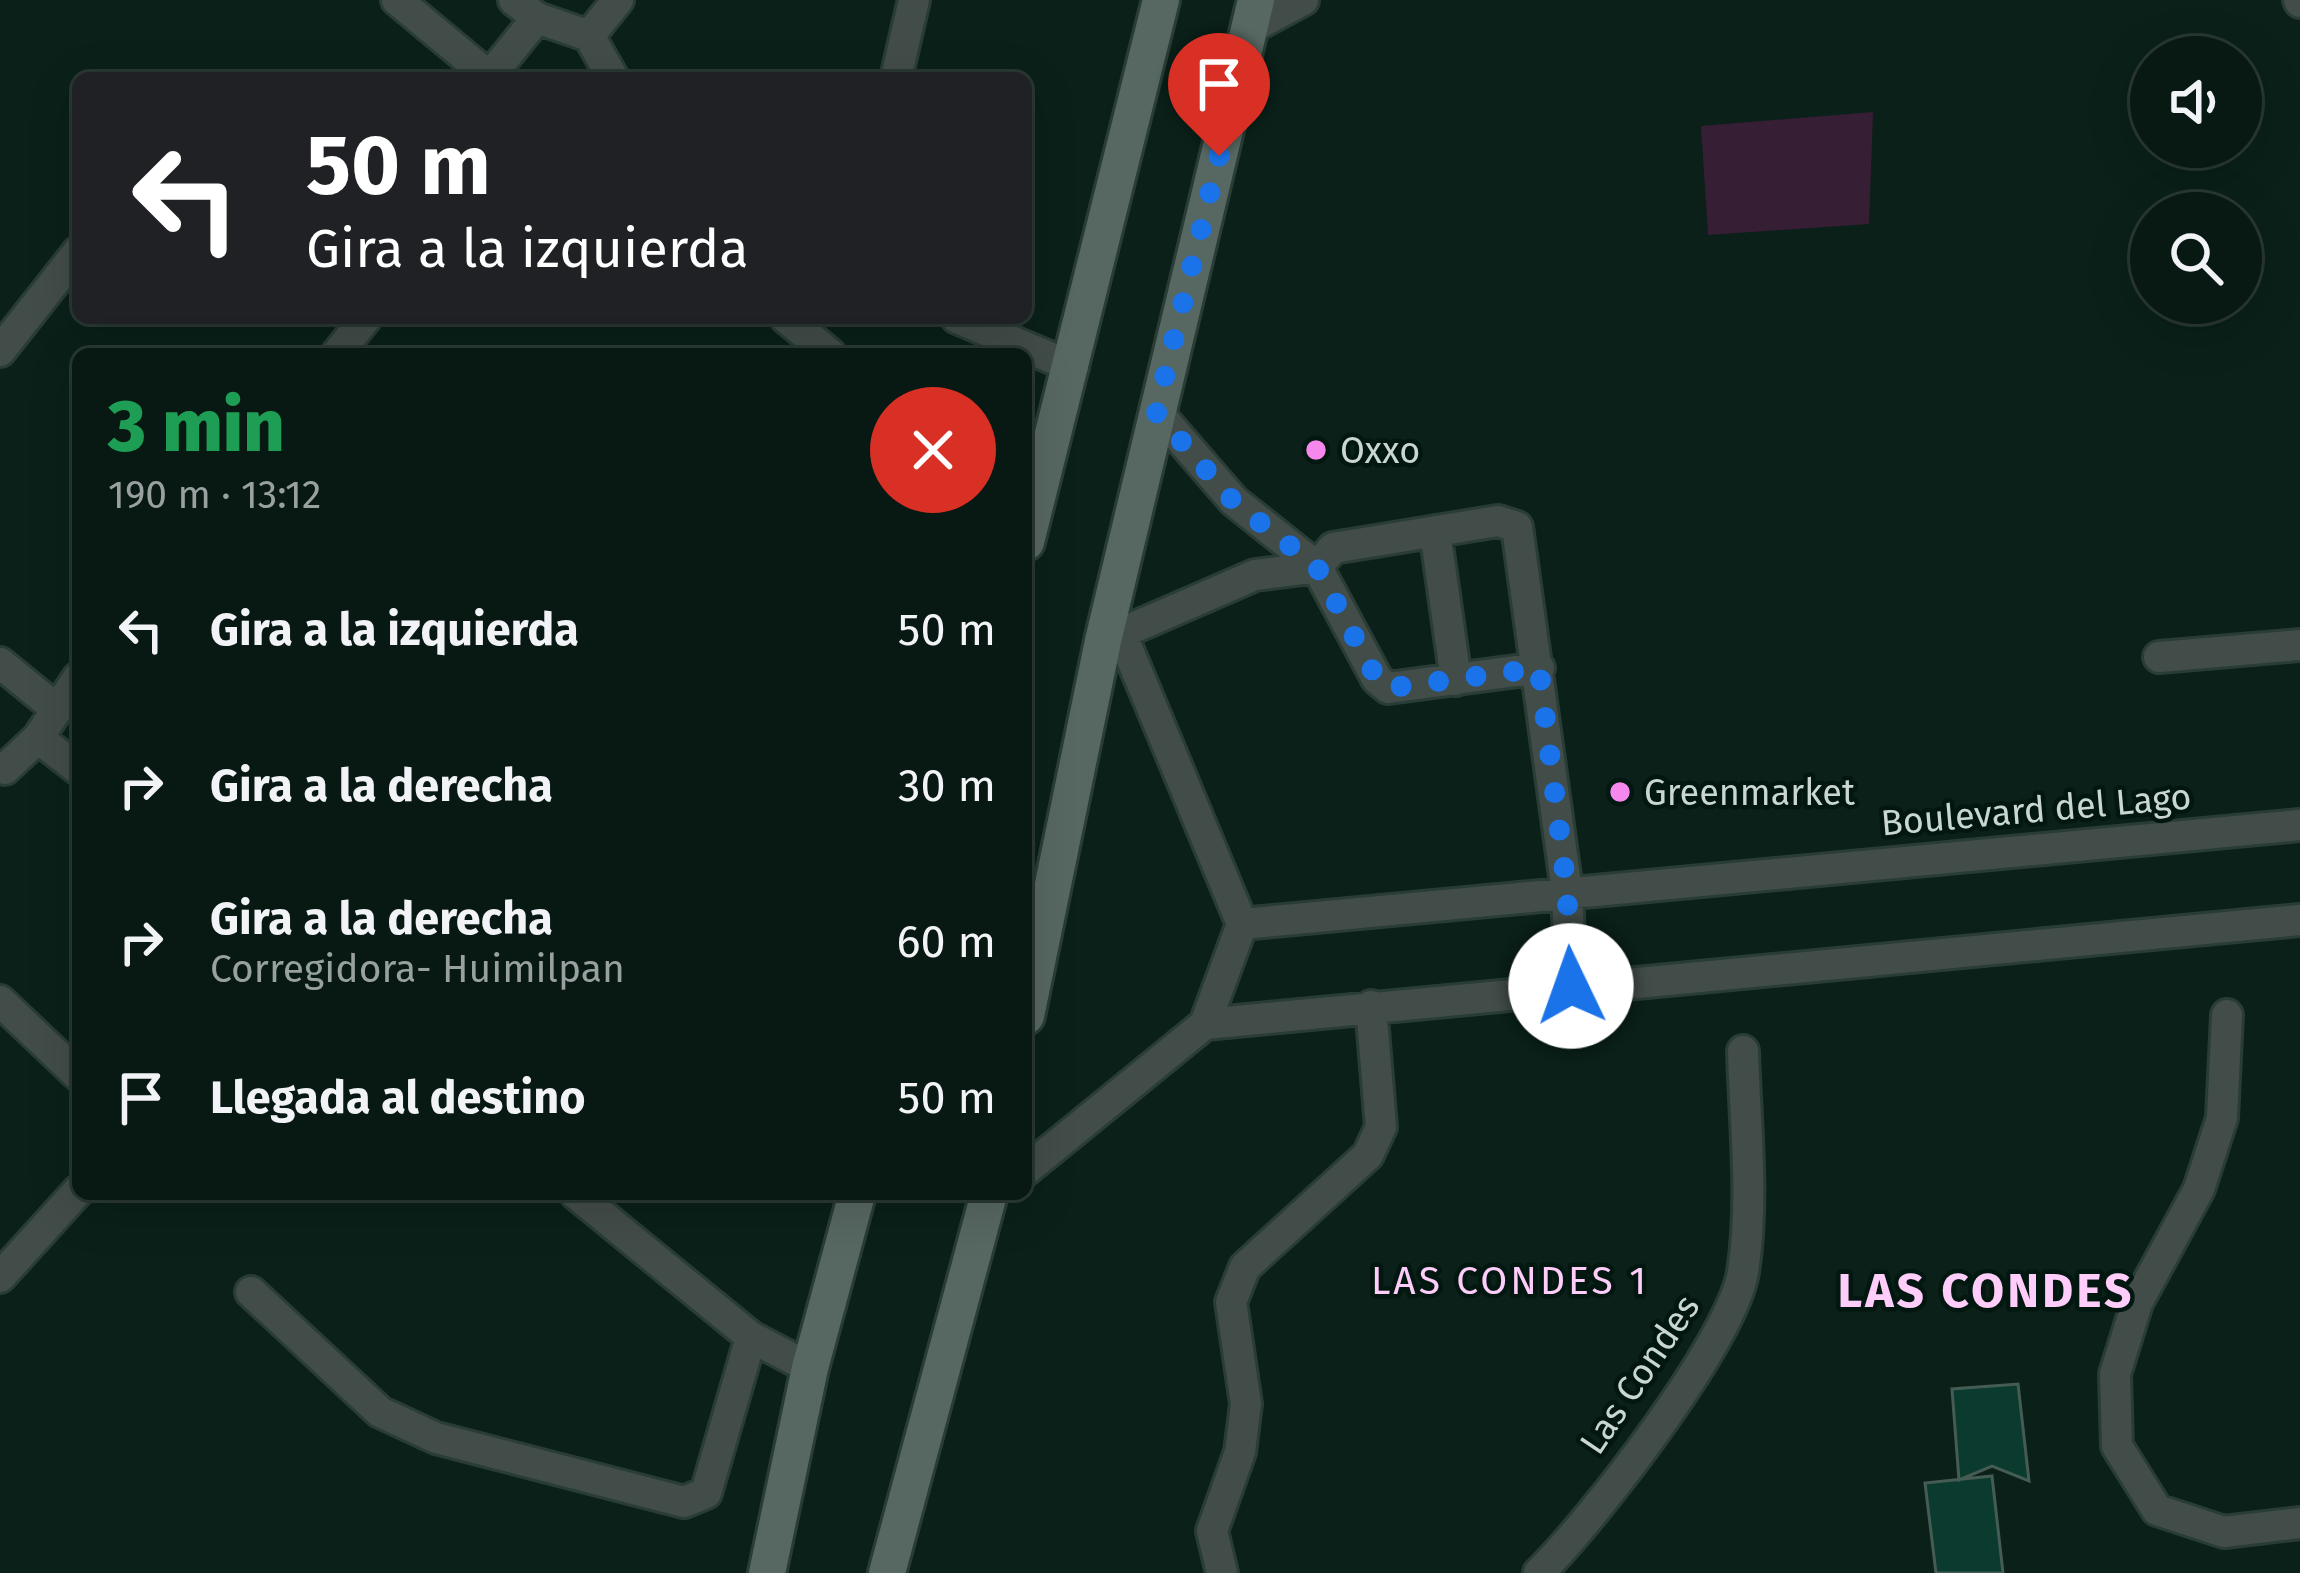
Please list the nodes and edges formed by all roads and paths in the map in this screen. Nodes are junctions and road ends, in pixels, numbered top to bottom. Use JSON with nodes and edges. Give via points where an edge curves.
{"nodes":[{"id":1,"x":397,"y":0,"type":"edge"},
{"id":2,"x":618,"y":0,"type":"edge"},
{"id":3,"x":914,"y":0,"type":"edge"},
{"id":4,"x":1161,"y":0,"type":"edge"},
{"id":5,"x":1303,"y":0,"type":"edge"},
{"id":6,"x":525,"y":9,"type":"edge"},
{"id":7,"x":1253,"y":14,"type":"edge"},
{"id":8,"x":589,"y":36,"type":"junction"},
{"id":9,"x":484,"y":72,"type":"edge"},
{"id":10,"x":493,"y":72,"type":"edge"},
{"id":11,"x":610,"y":72,"type":"edge"},
{"id":12,"x":897,"y":72,"type":"edge"},
{"id":13,"x":72,"y":259,"type":"edge"},
{"id":14,"x":361,"y":324,"type":"edge"},
{"id":15,"x":971,"y":324,"type":"edge"},
{"id":16,"x":342,"y":348,"type":"edge"},
{"id":17,"x":1028,"y":348,"type":"edge"},
{"id":18,"x":0,"y":350,"type":"edge"},
{"id":19,"x":1032,"y":350,"type":"edge"},
{"id":20,"x":1073,"y":367,"type":"junction"},
{"id":21,"x":1156,"y":412,"type":"junction"},
{"id":22,"x":1032,"y":508,"type":"edge"},
{"id":23,"x":1435,"y":531,"type":"junction"},
{"id":24,"x":1317,"y":567,"type":"junction"},
{"id":25,"x":1103,"y":641,"type":"junction"},
{"id":26,"x":2300,"y":645,"type":"edge"},
{"id":27,"x":2159,"y":657,"type":"dead end"},
{"id":28,"x":0,"y":664,"type":"edge"},
{"id":29,"x":1539,"y":668,"type":"junction"},
{"id":30,"x":1456,"y":680,"type":"junction"},
{"id":31,"x":72,"y":685,"type":"edge"},
{"id":32,"x":54,"y":707,"type":"junction"},
{"id":33,"x":38,"y":738,"type":"junction"},
{"id":34,"x":72,"y":764,"type":"edge"},
{"id":35,"x":5,"y":769,"type":"dead end"},
{"id":36,"x":2300,"y":825,"type":"edge"},
{"id":37,"x":1567,"y":891,"type":"junction"},
{"id":38,"x":1242,"y":924,"type":"junction"},
{"id":39,"x":2293,"y":924,"type":"edge"},
{"id":40,"x":1571,"y":986,"type":"junction"},
{"id":41,"x":1032,"y":987,"type":"edge"},
{"id":42,"x":0,"y":1001,"type":"edge"},
{"id":43,"x":1371,"y":1006,"type":"junction"},
{"id":44,"x":2227,"y":1015,"type":"dead end"},
{"id":45,"x":1205,"y":1024,"type":"junction"},
{"id":46,"x":1743,"y":1051,"type":"dead end"},
{"id":47,"x":72,"y":1069,"type":"edge"},
{"id":48,"x":1032,"y":1165,"type":"edge"},
{"id":49,"x":72,"y":1198,"type":"edge"},
{"id":50,"x":583,"y":1200,"type":"edge"},
{"id":51,"x":855,"y":1200,"type":"edge"},
{"id":52,"x":990,"y":1200,"type":"edge"},
{"id":53,"x":0,"y":1277,"type":"edge"},
{"id":54,"x":251,"y":1292,"type":"dead end"},
{"id":55,"x":751,"y":1337,"type":"junction"},
{"id":56,"x":810,"y":1368,"type":"junction"},
{"id":57,"x":2300,"y":1523,"type":"edge"},
{"id":58,"x":775,"y":1564,"type":"edge"},
{"id":59,"x":887,"y":1573,"type":"edge"},
{"id":60,"x":1222,"y":1573,"type":"edge"},
{"id":61,"x":1539,"y":1573,"type":"edge"}],
"edges":[{"from":1,"to":9,"type":"street"},
{"from":2,"to":8,"type":"street"},
{"from":3,"to":12,"type":"street"},
{"from":4,"to":20,"type":"main road"},
{"from":5,"to":7,"type":"street"},
{"from":6,"to":8,"type":"street"},
{"from":6,"to":10,"type":"street"},
{"from":7,"to":21,"type":"main road"},
{"from":8,"to":11,"type":"street"},
{"from":13,"to":18,"type":"street"},
{"from":14,"to":16,"type":"street"},
{"from":15,"to":17,"type":"street"},
{"from":19,"to":20,"type":"street"},
{"from":20,"to":22,"type":"main road"},
{"from":21,"to":24,"type":"street","via":[[1234,502]]},
{"from":21,"to":25,"type":"main road"},
{"from":23,"to":24,"type":"street","via":[[1333,548]]},
{"from":23,"to":29,"type":"street","via":[[1498,521],[1517,527]]},
{"from":23,"to":30,"type":"street"},
{"from":24,"to":25,"type":"street","via":[[1255,575]]},
{"from":24,"to":30,"type":"street","via":[[1388,688]]},
{"from":25,"to":38,"type":"street","via":[[1128,650]]},
{"from":25,"to":41,"type":"main road"},
{"from":26,"to":27,"type":"street"},
{"from":28,"to":32,"type":"street"},
{"from":29,"to":30,"type":"street"},
{"from":29,"to":37,"type":"street"},
{"from":31,"to":32,"type":"street"},
{"from":32,"to":33,"type":"street"},
{"from":33,"to":34,"type":"street"},
{"from":33,"to":35,"type":"street"},
{"from":36,"to":37,"type":"street","name":"Boulevard del Lago"},
{"from":37,"to":38,"type":"street","name":"Boulevard del Lago"},
{"from":37,"to":40,"type":"street"},
{"from":38,"to":45,"type":"street"},
{"from":39,"to":40,"type":"street"},
{"from":40,"to":43,"type":"street"},
{"from":42,"to":47,"type":"street"},
{"from":43,"to":45,"type":"street"},
{"from":43,"to":60,"type":"street","via":[[1381,1126],[1368,1155],[1245,1268],[1232,1302],[1246,1404],[1240,1452],[1212,1531]]},
{"from":44,"to":57,"type":"street","via":[[2222,1118],[2199,1189],[2137,1303],[2115,1374],[2117,1446],[2157,1510],[2224,1532]]},
{"from":45,"to":48,"type":"street"},
{"from":46,"to":61,"type":"street","name":"Las Condes","via":[[1743,1274],[1721,1336]]},
{"from":49,"to":53,"type":"street"},
{"from":50,"to":55,"type":"street"},
{"from":51,"to":56,"type":"main road"},
{"from":52,"to":59,"type":"main road"},
{"from":54,"to":55,"type":"street","via":[[380,1412],[436,1438],[684,1502],[706,1493]]},
{"from":55,"to":56,"type":"street"},
{"from":56,"to":58,"type":"main road"}]}
